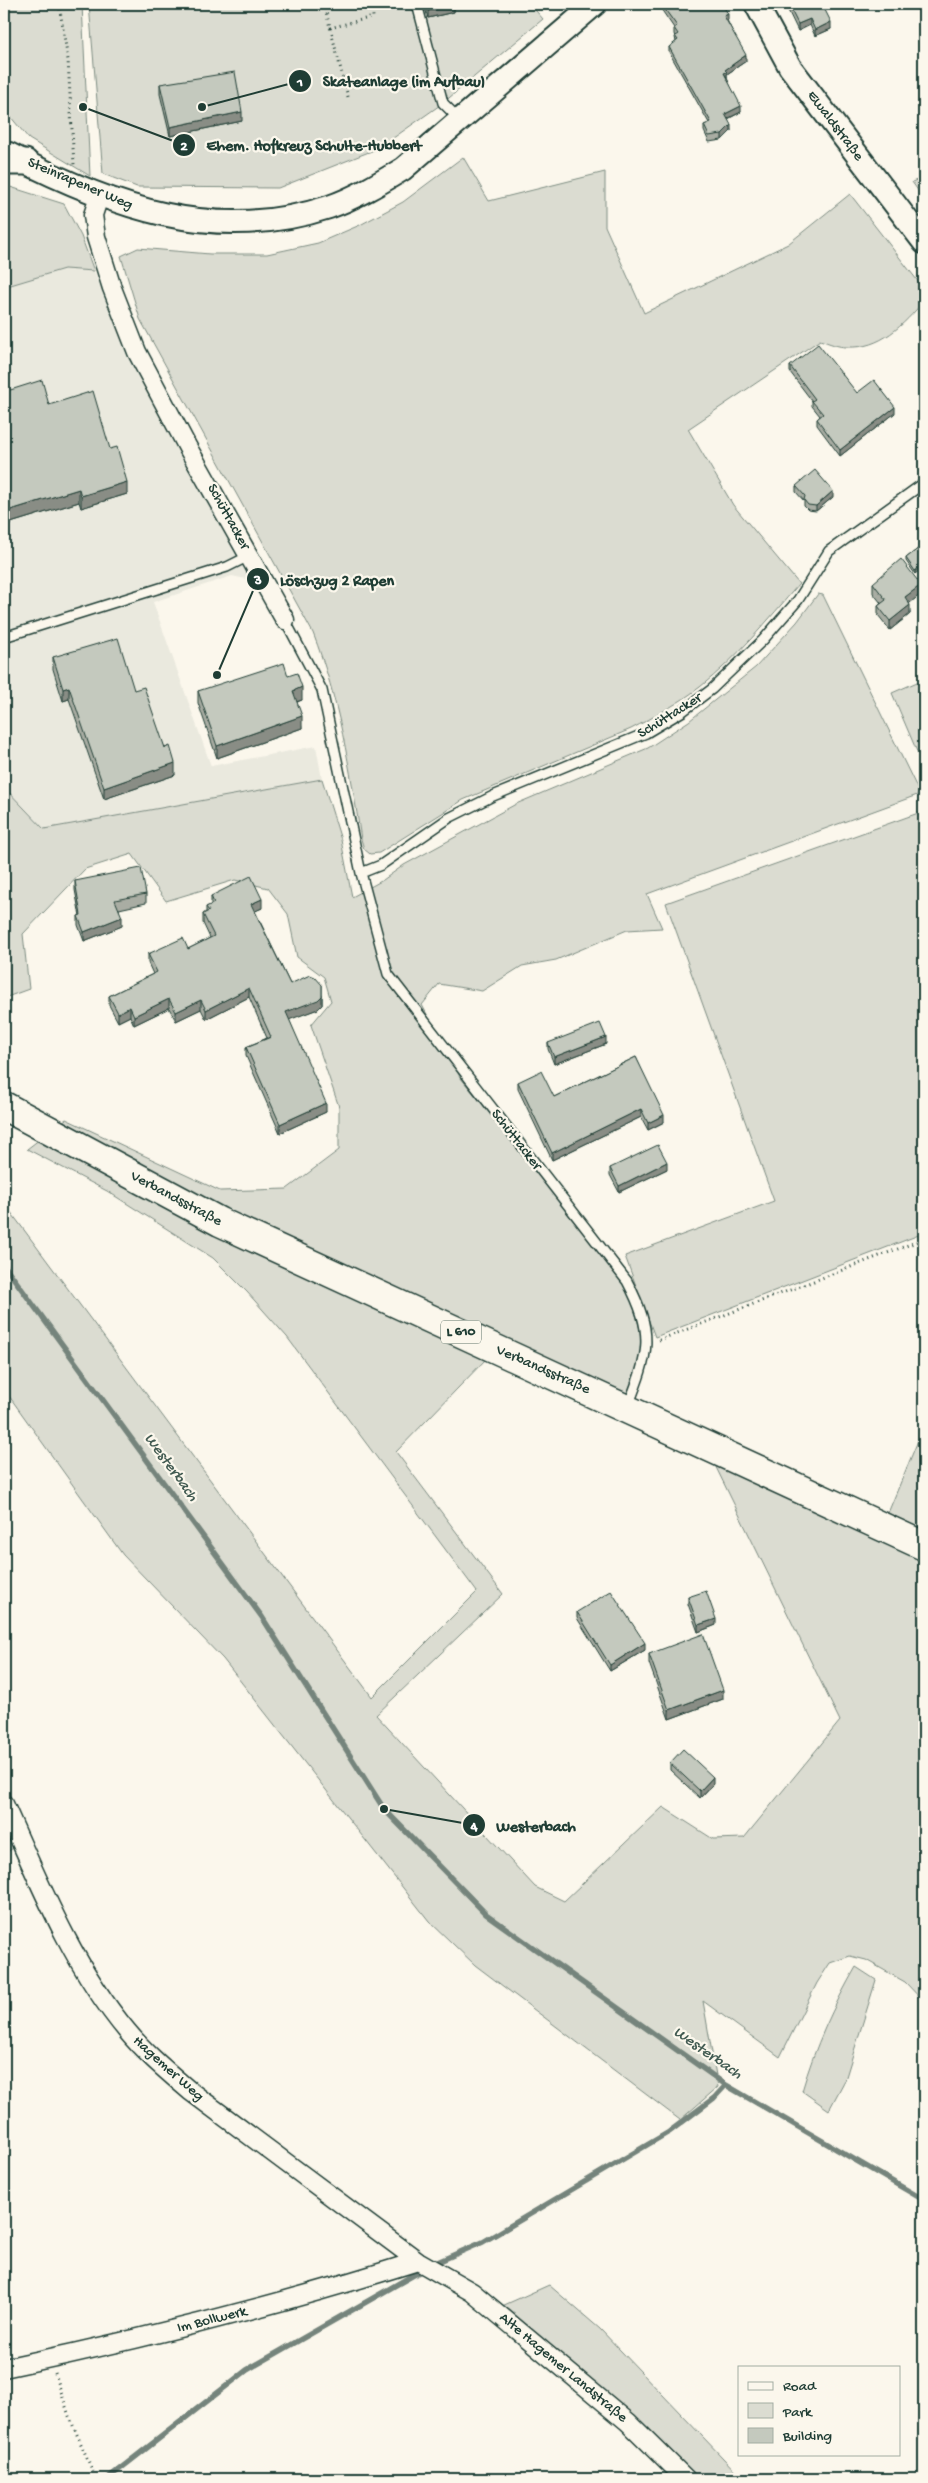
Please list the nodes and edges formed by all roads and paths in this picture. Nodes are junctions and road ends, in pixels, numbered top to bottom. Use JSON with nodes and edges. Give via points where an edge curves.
{"nodes":[{"id":1,"x":59,"y":4,"type":"edge"},
{"id":2,"x":324,"y":4,"type":"edge"},
{"id":3,"x":372,"y":4,"type":"edge"},
{"id":4,"x":417,"y":4,"type":"edge"},
{"id":5,"x":595,"y":4,"type":"edge"},
{"id":6,"x":756,"y":4,"type":"edge"},
{"id":7,"x":330,"y":28,"type":"junction"},
{"id":8,"x":348,"y":97,"type":"dead end"},
{"id":9,"x":460,"y":120,"type":"junction"},
{"id":10,"x":11,"y":158,"type":"edge"},
{"id":11,"x":74,"y":183,"type":"junction"},
{"id":12,"x":100,"y":194,"type":"junction"},
{"id":13,"x":924,"y":242,"type":"edge"},
{"id":14,"x":924,"y":483,"type":"edge"},
{"id":15,"x":249,"y":556,"type":"junction"},
{"id":16,"x":286,"y":620,"type":"joint"},
{"id":17,"x":4,"y":637,"type":"edge"},
{"id":18,"x":361,"y":874,"type":"junction"},
{"id":19,"x":4,"y":1106,"type":"edge"},
{"id":20,"x":924,"y":1238,"type":"edge"},
{"id":21,"x":647,"y":1345,"type":"junction"},
{"id":22,"x":627,"y":1408,"type":"junction"},
{"id":23,"x":924,"y":1546,"type":"edge"},
{"id":24,"x":4,"y":1804,"type":"edge"},
{"id":25,"x":424,"y":2264,"type":"junction"},
{"id":26,"x":50,"y":2358,"type":"junction"},
{"id":27,"x":4,"y":2368,"type":"edge"},
{"id":28,"x":96,"y":2479,"type":"edge"},
{"id":29,"x":686,"y":2479,"type":"edge"}],
"edges":[{"from":1,"to":11,"type":"path","via":[[68,60]]},
{"from":2,"to":7,"type":"path"},
{"from":3,"to":7,"type":"path","via":[[374,17]]},
{"from":4,"to":9,"type":"lane","via":[[443,103]]},
{"from":5,"to":9,"type":"street","name":"Steinrapener Weg"},
{"from":6,"to":13,"type":"street","name":"Ewaldstraße","via":[[790,67]]},
{"from":7,"to":8,"type":"path"},
{"from":9,"to":12,"type":"street","name":"Steinrapener Weg","via":[[403,169],[374,186],[329,207],[291,216],[240,222],[188,220],[130,207]]},
{"from":10,"to":11,"type":"street","name":"Steinrapener Weg"},
{"from":11,"to":12,"type":"street","name":"Steinrapener Weg"},
{"from":12,"to":15,"type":"street","name":"Schüttacker","via":[[93,215],[96,238],[137,352]]},
{"from":14,"to":18,"type":"lane","name":"Schüttacker","via":[[829,551],[798,600],[763,640],[712,689],[683,711],[646,733],[493,796],[449,818]]},
{"from":15,"to":16,"type":"street","name":"Schüttacker"},
{"from":15,"to":17,"type":"lane","via":[[227,567]]},
{"from":16,"to":18,"type":"lane","name":"Schüttacker","via":[[322,690]]},
{"from":18,"to":21,"type":"lane","name":"Schüttacker","via":[[388,974],[626,1281],[642,1315]]},
{"from":19,"to":22,"type":"main road","name":"Verbandsstraße","number":"L 610","via":[[220,1222]]},
{"from":20,"to":21,"type":"path"},
{"from":21,"to":22,"type":"lane","name":"Schüttacker","via":[[642,1371]]},
{"from":22,"to":23,"type":"main road","name":"Verbandsstraße","number":"L 610"},
{"from":24,"to":25,"type":"street","name":"Hagemer Weg","via":[[80,1964],[127,2031],[156,2063],[190,2092]]},
{"from":25,"to":26,"type":"street","name":"Im Bollwerk","via":[[227,2317]]},
{"from":25,"to":29,"type":"street","name":"Alte Hagemer Landstraße","via":[[472,2292],[628,2422]]},
{"from":26,"to":27,"type":"street","name":"Im Bollwerk"},
{"from":26,"to":28,"type":"path","via":[[69,2416]]}]}
